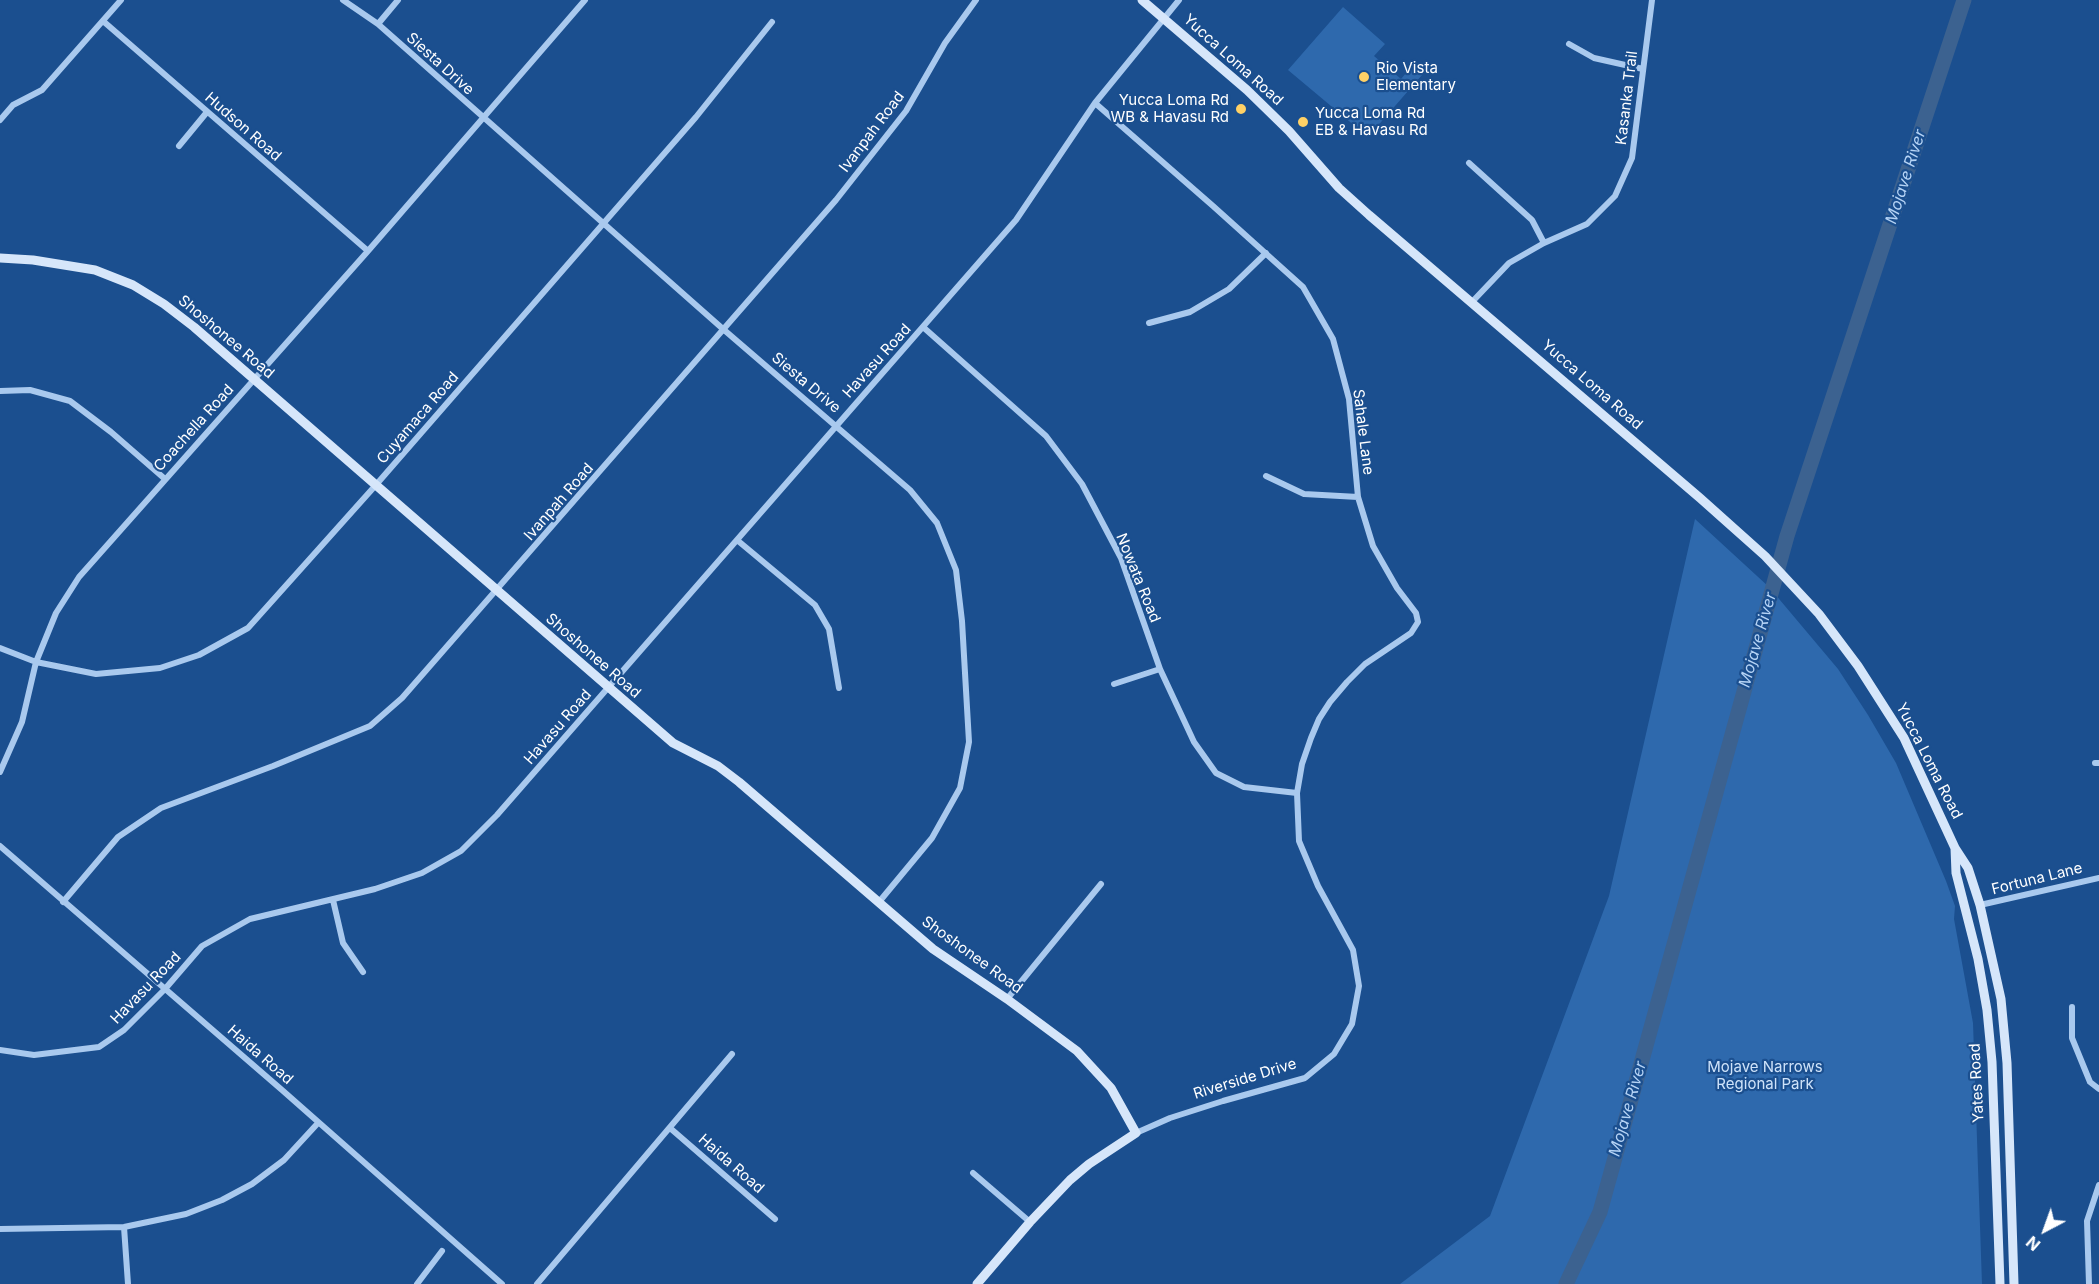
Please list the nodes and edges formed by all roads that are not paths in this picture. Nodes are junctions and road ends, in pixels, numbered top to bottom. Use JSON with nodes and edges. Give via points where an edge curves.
{"nodes":[{"id":1,"x":121,"y":0,"type":"edge"},
{"id":2,"x":343,"y":0,"type":"edge"},
{"id":3,"x":398,"y":0,"type":"edge"},
{"id":4,"x":585,"y":0,"type":"edge"},
{"id":5,"x":976,"y":0,"type":"edge"},
{"id":6,"x":1142,"y":0,"type":"edge"},
{"id":7,"x":1179,"y":0,"type":"edge"},
{"id":8,"x":1652,"y":0,"type":"edge"},
{"id":9,"x":1164,"y":18,"type":"junction"},
{"id":10,"x":103,"y":21,"type":"junction"},
{"id":11,"x":772,"y":22,"type":"dead end"},
{"id":12,"x":378,"y":24,"type":"junction"},
{"id":13,"x":1569,"y":44,"type":"dead end"},
{"id":14,"x":1643,"y":69,"type":"junction"},
{"id":15,"x":1095,"y":103,"type":"junction"},
{"id":16,"x":207,"y":112,"type":"junction"},
{"id":17,"x":482,"y":118,"type":"junction"},
{"id":18,"x":0,"y":120,"type":"edge"},
{"id":19,"x":178,"y":146,"type":"dead end"},
{"id":20,"x":1469,"y":163,"type":"dead end"},
{"id":21,"x":603,"y":222,"type":"junction"},
{"id":22,"x":1544,"y":243,"type":"junction"},
{"id":23,"x":368,"y":251,"type":"junction"},
{"id":24,"x":1266,"y":253,"type":"junction"},
{"id":25,"x":0,"y":258,"type":"edge"},
{"id":26,"x":1472,"y":302,"type":"junction"},
{"id":27,"x":1149,"y":324,"type":"dead end"},
{"id":28,"x":924,"y":327,"type":"junction"},
{"id":29,"x":723,"y":329,"type":"junction"},
{"id":30,"x":254,"y":380,"type":"junction"},
{"id":31,"x":0,"y":392,"type":"edge"},
{"id":32,"x":836,"y":425,"type":"junction"},
{"id":33,"x":1266,"y":476,"type":"dead end"},
{"id":34,"x":165,"y":479,"type":"junction"},
{"id":35,"x":375,"y":486,"type":"junction"},
{"id":36,"x":1358,"y":497,"type":"junction"},
{"id":37,"x":737,"y":540,"type":"junction"},
{"id":38,"x":497,"y":592,"type":"junction"},
{"id":39,"x":1418,"y":622,"type":"joint"},
{"id":40,"x":0,"y":648,"type":"edge"},
{"id":41,"x":36,"y":662,"type":"junction"},
{"id":42,"x":1160,"y":669,"type":"junction"},
{"id":43,"x":1114,"y":684,"type":"dead end"},
{"id":44,"x":608,"y":688,"type":"junction"},
{"id":45,"x":839,"y":688,"type":"dead end"},
{"id":46,"x":0,"y":772,"type":"edge"},
{"id":47,"x":1297,"y":793,"type":"junction"},
{"id":48,"x":0,"y":846,"type":"edge"},
{"id":49,"x":1954,"y":848,"type":"junction"},
{"id":50,"x":2099,"y":878,"type":"edge"},
{"id":51,"x":1101,"y":884,"type":"dead end"},
{"id":52,"x":1959,"y":885,"type":"joint"},
{"id":53,"x":1977,"y":893,"type":"joint"},
{"id":54,"x":333,"y":900,"type":"junction"},
{"id":55,"x":63,"y":902,"type":"junction"},
{"id":56,"x":879,"y":902,"type":"junction"},
{"id":57,"x":1980,"y":905,"type":"junction"},
{"id":58,"x":363,"y":972,"type":"dead end"},
{"id":59,"x":165,"y":989,"type":"junction"},
{"id":60,"x":1007,"y":999,"type":"junction"},
{"id":61,"x":2072,"y":1007,"type":"dead end"},
{"id":62,"x":0,"y":1050,"type":"edge"},
{"id":63,"x":732,"y":1054,"type":"dead end"},
{"id":64,"x":2099,"y":1089,"type":"edge"},
{"id":65,"x":318,"y":1123,"type":"junction"},
{"id":66,"x":670,"y":1128,"type":"junction"},
{"id":67,"x":1136,"y":1133,"type":"junction"},
{"id":68,"x":973,"y":1173,"type":"dead end"},
{"id":69,"x":2099,"y":1185,"type":"edge"},
{"id":70,"x":776,"y":1219,"type":"dead end"},
{"id":71,"x":1030,"y":1222,"type":"junction"},
{"id":72,"x":124,"y":1227,"type":"junction"},
{"id":73,"x":0,"y":1228,"type":"edge"},
{"id":74,"x":442,"y":1251,"type":"dead end"},
{"id":75,"x":128,"y":1284,"type":"edge"},
{"id":76,"x":417,"y":1284,"type":"edge"},
{"id":77,"x":502,"y":1284,"type":"edge"},
{"id":78,"x":537,"y":1284,"type":"edge"},
{"id":79,"x":977,"y":1284,"type":"edge"},
{"id":80,"x":2000,"y":1284,"type":"edge"},
{"id":81,"x":2014,"y":1284,"type":"edge"},
{"id":82,"x":2089,"y":1284,"type":"edge"}],
"edges":[{"from":1,"to":10,"type":"street"},
{"from":2,"to":12,"type":"street","name":"Siesta Drive"},
{"from":3,"to":12,"type":"street"},
{"from":4,"to":17,"type":"street","name":"Coachella Road"},
{"from":5,"to":29,"type":"street","name":"Ivanpah Road","via":[[945,43],[906,111],[836,200]]},
{"from":6,"to":9,"type":"main road","name":"Yucca Loma Road"},
{"from":7,"to":9,"type":"street","name":"Havasu Road"},
{"from":8,"to":14,"type":"street","name":"Kasanka Trail"},
{"from":9,"to":15,"type":"street","name":"Havasu Road"},
{"from":9,"to":26,"type":"main road","name":"Yucca Loma Road","via":[[1271,113],[1339,188]]},
{"from":10,"to":16,"type":"street","name":"Hudson Road"},
{"from":10,"to":18,"type":"street","via":[[42,90],[13,105]]},
{"from":11,"to":21,"type":"street","name":"Cuyamaca Road","via":[[696,117]]},
{"from":12,"to":17,"type":"street","name":"Siesta Drive"},
{"from":13,"to":14,"type":"street","via":[[1594,58]]},
{"from":14,"to":22,"type":"street","name":"Kasanka Trail","via":[[1632,158],[1615,196],[1587,224]]},
{"from":15,"to":24,"type":"street","name":"Sahale Lane"},
{"from":15,"to":28,"type":"street","name":"Havasu Road","via":[[1016,220]]},
{"from":16,"to":19,"type":"street"},
{"from":16,"to":23,"type":"street","name":"Hudson Road"},
{"from":17,"to":21,"type":"street","name":"Siesta Drive"},
{"from":17,"to":23,"type":"street","name":"Coachella Road"},
{"from":20,"to":22,"type":"street","via":[[1532,220]]},
{"from":21,"to":29,"type":"street","name":"Siesta Drive"},
{"from":21,"to":35,"type":"street","name":"Cuyamaca Road"},
{"from":22,"to":26,"type":"street","name":"Kasanka Trail","via":[[1509,263]]},
{"from":23,"to":30,"type":"street","name":"Coachella Road"},
{"from":24,"to":27,"type":"street","via":[[1229,290],[1190,312]]},
{"from":24,"to":36,"type":"street","name":"Sahale Lane","via":[[1303,287],[1333,339],[1348,399]]},
{"from":25,"to":30,"type":"main road","name":"Shoshonee Road","via":[[95,270],[133,285],[194,327]]},
{"from":26,"to":49,"type":"main road","name":"Yucca Loma Road","via":[[1741,534],[1793,584],[1858,666],[1904,738]]},
{"from":28,"to":32,"type":"street","name":"Havasu Road"},
{"from":28,"to":42,"type":"street","name":"Nowata Road","via":[[1046,436],[1082,484],[1121,558]]},
{"from":29,"to":32,"type":"street","name":"Siesta Drive"},
{"from":29,"to":38,"type":"street","name":"Ivanpah Road"},
{"from":30,"to":34,"type":"street","name":"Coachella Road"},
{"from":30,"to":35,"type":"main road","name":"Shoshonee Road"},
{"from":31,"to":34,"type":"street","via":[[30,390],[70,401]]},
{"from":32,"to":37,"type":"street","name":"Havasu Road"},
{"from":32,"to":56,"type":"street","name":"Siesta Drive","via":[[910,490],[937,523],[956,570],[962,621],[969,742],[960,788],[932,838]]},
{"from":33,"to":36,"type":"street","via":[[1304,494]]},
{"from":34,"to":41,"type":"street","name":"Coachella Road","via":[[79,577],[56,613]]},
{"from":35,"to":38,"type":"main road","name":"Shoshonee Road"},
{"from":35,"to":41,"type":"street","name":"Cuyamaca Road","via":[[248,628],[199,655],[160,668],[96,674]]},
{"from":36,"to":39,"type":"street","name":"Sahale Lane","via":[[1373,546]]},
{"from":37,"to":44,"type":"street","name":"Havasu Road"},
{"from":37,"to":45,"type":"street","via":[[815,605],[829,629]]},
{"from":38,"to":44,"type":"main road","name":"Shoshonee Road"},
{"from":38,"to":55,"type":"street","name":"Ivanpah Road","via":[[402,699],[369,726],[161,808],[118,837]]},
{"from":39,"to":47,"type":"street","name":"Riverside Drive","via":[[1411,633],[1365,664],[1330,702],[1311,738]]},
{"from":40,"to":41,"type":"street","name":"Cuyamaca Road"},
{"from":41,"to":46,"type":"street","name":"Coachella Road","via":[[22,722]]},
{"from":42,"to":43,"type":"street"},
{"from":42,"to":47,"type":"street","name":"Nowata Road","via":[[1194,742],[1216,773],[1244,787]]},
{"from":44,"to":54,"type":"street","name":"Havasu Road","via":[[461,851],[422,873]]},
{"from":44,"to":56,"type":"main road","name":"Shoshonee Road","via":[[673,743],[718,766],[739,782]]},
{"from":47,"to":67,"type":"street","name":"Riverside Drive","via":[[1299,841],[1353,950],[1359,986],[1352,1024],[1334,1054],[1305,1078],[1170,1118]]},
{"from":48,"to":55,"type":"street","name":"Haida Road"},
{"from":49,"to":52,"type":"main road","name":"Yucca Loma Road"},
{"from":49,"to":53,"type":"main road","name":"Yucca Loma Road","via":[[1968,868]]},
{"from":50,"to":57,"type":"street","name":"Fortuna Lane"},
{"from":51,"to":60,"type":"street"},
{"from":52,"to":80,"type":"main road","name":"Yates Road","via":[[1987,1010]]},
{"from":53,"to":57,"type":"main road","name":"Yates Road"},
{"from":54,"to":58,"type":"street","via":[[343,944]]},
{"from":54,"to":59,"type":"street","name":"Havasu Road","via":[[250,919],[202,946]]},
{"from":55,"to":59,"type":"street","name":"Haida Road"},
{"from":56,"to":60,"type":"main road","name":"Shoshonee Road","via":[[933,949]]},
{"from":57,"to":81,"type":"main road","name":"Yates Road","via":[[2001,999],[2007,1063]]},
{"from":59,"to":62,"type":"street","name":"Havasu Road","via":[[124,1030],[99,1047],[34,1054]]},
{"from":59,"to":65,"type":"street","name":"Haida Road"},
{"from":60,"to":67,"type":"main road","name":"Shoshonee Road","via":[[1077,1051],[1111,1088]]},
{"from":61,"to":64,"type":"street","via":[[2072,1038],[2090,1082]]},
{"from":63,"to":66,"type":"street"},
{"from":65,"to":72,"type":"street","via":[[284,1160],[252,1184],[186,1214]]},
{"from":65,"to":77,"type":"street","name":"Haida Road"},
{"from":66,"to":70,"type":"street","name":"Haida Road"},
{"from":66,"to":78,"type":"street"},
{"from":67,"to":71,"type":"main road","name":"Riverside Drive","via":[[1070,1180]]},
{"from":68,"to":71,"type":"street"},
{"from":69,"to":82,"type":"street","via":[[2087,1221]]},
{"from":71,"to":79,"type":"main road","name":"Riverside Drive"},
{"from":72,"to":73,"type":"street"},
{"from":72,"to":75,"type":"street"},
{"from":74,"to":76,"type":"street"}]}
